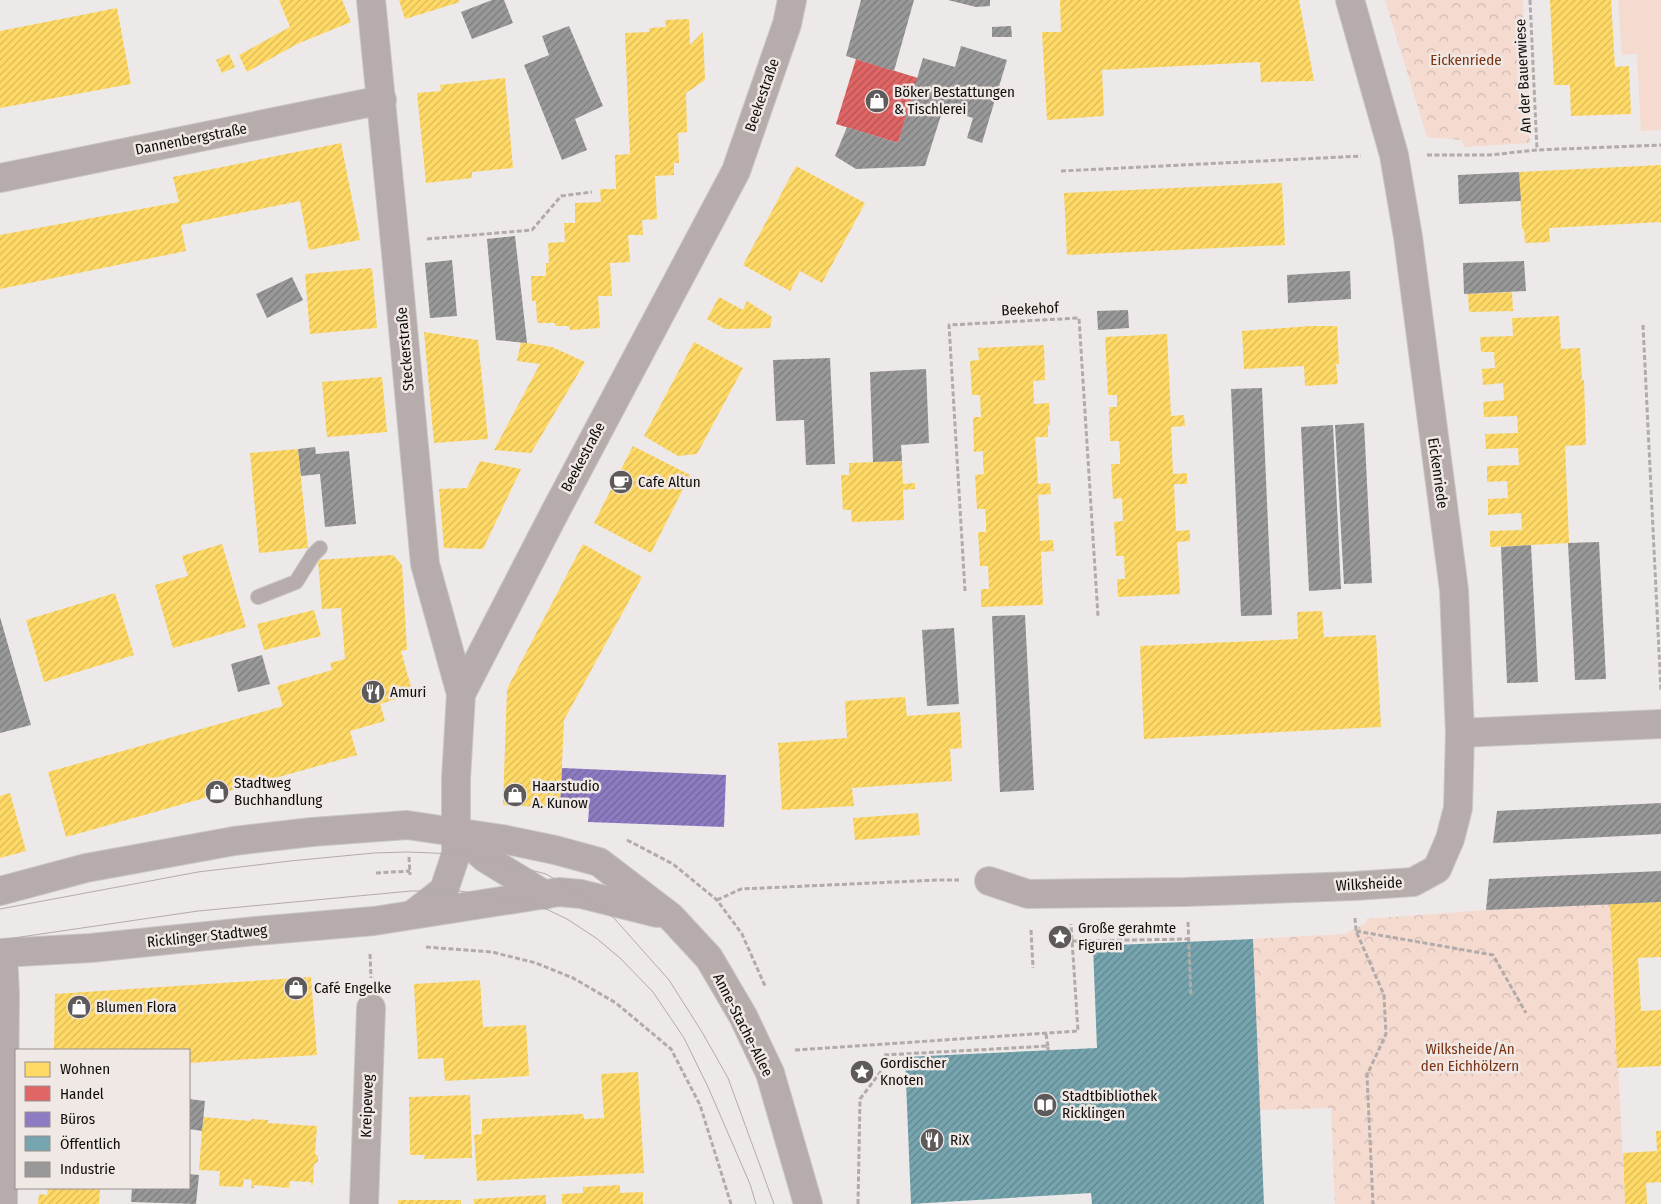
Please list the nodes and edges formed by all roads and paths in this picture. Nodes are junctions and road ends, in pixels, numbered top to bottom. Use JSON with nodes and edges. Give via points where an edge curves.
{"nodes":[{"id":1,"x":371,"y":0,"type":"edge"},
{"id":2,"x":792,"y":0,"type":"edge"},
{"id":3,"x":1350,"y":0,"type":"edge"},
{"id":4,"x":1530,"y":0,"type":"edge"},
{"id":5,"x":382,"y":100,"type":"junction"},
{"id":6,"x":1661,"y":145,"type":"edge"},
{"id":7,"x":1537,"y":150,"type":"junction"},
{"id":8,"x":1394,"y":155,"type":"junction"},
{"id":9,"x":1061,"y":171,"type":"dead end"},
{"id":10,"x":0,"y":178,"type":"edge"},
{"id":11,"x":592,"y":192,"type":"dead end"},
{"id":12,"x":395,"y":242,"type":"junction"},
{"id":13,"x":1643,"y":325,"type":"dead end"},
{"id":14,"x":320,"y":548,"type":"dead end"},
{"id":15,"x":965,"y":591,"type":"dead end"},
{"id":16,"x":258,"y":598,"type":"dead end"},
{"id":17,"x":1098,"y":616,"type":"dead end"},
{"id":18,"x":1660,"y":693,"type":"edge"},
{"id":19,"x":461,"y":694,"type":"junction"},
{"id":20,"x":1661,"y":724,"type":"edge"},
{"id":21,"x":1460,"y":733,"type":"junction"},
{"id":22,"x":456,"y":832,"type":"junction"},
{"id":23,"x":410,"y":871,"type":"dead end"},
{"id":24,"x":376,"y":874,"type":"dead end"},
{"id":25,"x":990,"y":880,"type":"joint"},
{"id":26,"x":1354,"y":886,"type":"junction"},
{"id":27,"x":0,"y":891,"type":"edge"},
{"id":28,"x":1070,"y":894,"type":"junction"},
{"id":29,"x":545,"y":895,"type":"junction"},
{"id":30,"x":717,"y":900,"type":"dead end"},
{"id":31,"x":413,"y":914,"type":"junction"},
{"id":32,"x":671,"y":917,"type":"junction"},
{"id":33,"x":1031,"y":930,"type":"dead end"},
{"id":34,"x":1188,"y":930,"type":"dead end"},
{"id":35,"x":1356,"y":931,"type":"junction"},
{"id":36,"x":1189,"y":938,"type":"junction"},
{"id":37,"x":1072,"y":941,"type":"junction"},
{"id":38,"x":424,"y":947,"type":"dead end"},
{"id":39,"x":1,"y":953,"type":"edge"},
{"id":40,"x":1033,"y":968,"type":"dead end"},
{"id":41,"x":1191,"y":996,"type":"dead end"},
{"id":42,"x":371,"y":1008,"type":"dead end"},
{"id":43,"x":1526,"y":1013,"type":"dead end"},
{"id":44,"x":1046,"y":1034,"type":"junction"},
{"id":45,"x":787,"y":1051,"type":"dead end"},
{"id":46,"x":3,"y":1204,"type":"edge"},
{"id":47,"x":364,"y":1204,"type":"edge"},
{"id":48,"x":730,"y":1204,"type":"edge"},
{"id":49,"x":808,"y":1204,"type":"edge"},
{"id":50,"x":858,"y":1204,"type":"edge"},
{"id":51,"x":1374,"y":1204,"type":"edge"}],
"edges":[{"from":1,"to":5,"type":"street","name":"Steckerstraße"},
{"from":2,"to":19,"type":"street","name":"Beekestraße","via":[[787,24],[736,171]]},
{"from":3,"to":8,"type":"street","name":"Eickenriede"},
{"from":4,"to":7,"type":"path","name":"An der Bauerwiese"},
{"from":5,"to":10,"type":"street","name":"Dannenbergstraße"},
{"from":5,"to":12,"type":"street","name":"Steckerstraße"},
{"from":6,"to":7,"type":"path"},
{"from":7,"to":8,"type":"path","via":[[1489,155]]},
{"from":8,"to":9,"type":"path"},
{"from":8,"to":21,"type":"street","name":"Eickenriede","via":[[1408,237],[1454,590]]},
{"from":11,"to":12,"type":"path","via":[[561,196],[532,230]]},
{"from":12,"to":19,"type":"street","name":"Steckerstraße","via":[[425,564]]},
{"from":13,"to":18,"type":"path"},
{"from":14,"to":16,"type":"lane","via":[[296,582]]},
{"from":15,"to":17,"type":"path","name":"Beekehof","via":[[950,325],[1079,318]]},
{"from":19,"to":22,"type":"street","name":"Beekestraße"},
{"from":20,"to":21,"type":"street"},
{"from":21,"to":26,"type":"street","name":"Wilksheide","via":[[1458,808],[1450,840],[1437,870],[1413,882]]},
{"from":22,"to":27,"type":"street","name":"Anne-Stache-Allee","via":[[407,824],[234,841],[86,868]]},
{"from":22,"to":29,"type":"street","via":[[485,858]]},
{"from":22,"to":31,"type":"street","name":"Beekestraße","via":[[456,854],[444,890]]},
{"from":22,"to":32,"type":"street","name":"Anne-Stache-Allee","via":[[555,850],[599,862]]},
{"from":23,"to":24,"type":"path"},
{"from":25,"to":28,"type":"street","name":"Wilksheide","via":[[1028,894]]},
{"from":25,"to":30,"type":"path","via":[[741,889]]},
{"from":26,"to":28,"type":"street","name":"Wilksheide"},
{"from":26,"to":35,"type":"path"},
{"from":28,"to":37,"type":"path"},
{"from":29,"to":31,"type":"street"},
{"from":29,"to":32,"type":"street","via":[[559,892],[581,894]]},
{"from":31,"to":39,"type":"street","name":"Ricklinger Stadtweg","via":[[374,921],[91,948]]},
{"from":32,"to":49,"type":"street","name":"Anne-Stache-Allee","via":[[709,958],[743,1016],[770,1073]]},
{"from":33,"to":40,"type":"path"},
{"from":34,"to":36,"type":"path"},
{"from":35,"to":43,"type":"path","via":[[1493,955]]},
{"from":35,"to":51,"type":"path","via":[[1385,1004],[1386,1034],[1366,1075]]},
{"from":36,"to":37,"type":"path"},
{"from":36,"to":41,"type":"path"},
{"from":37,"to":44,"type":"path","via":[[1078,1031]]},
{"from":38,"to":48,"type":"path","via":[[492,952],[536,963],[573,978],[616,1003],[671,1049],[700,1105]]},
{"from":39,"to":46,"type":"street","via":[[5,995]]},
{"from":42,"to":47,"type":"street","name":"Kreipeweg"},
{"from":44,"to":45,"type":"path"},
{"from":44,"to":50,"type":"path","via":[[1048,1048],[884,1055],[885,1066],[860,1099]]}]}
